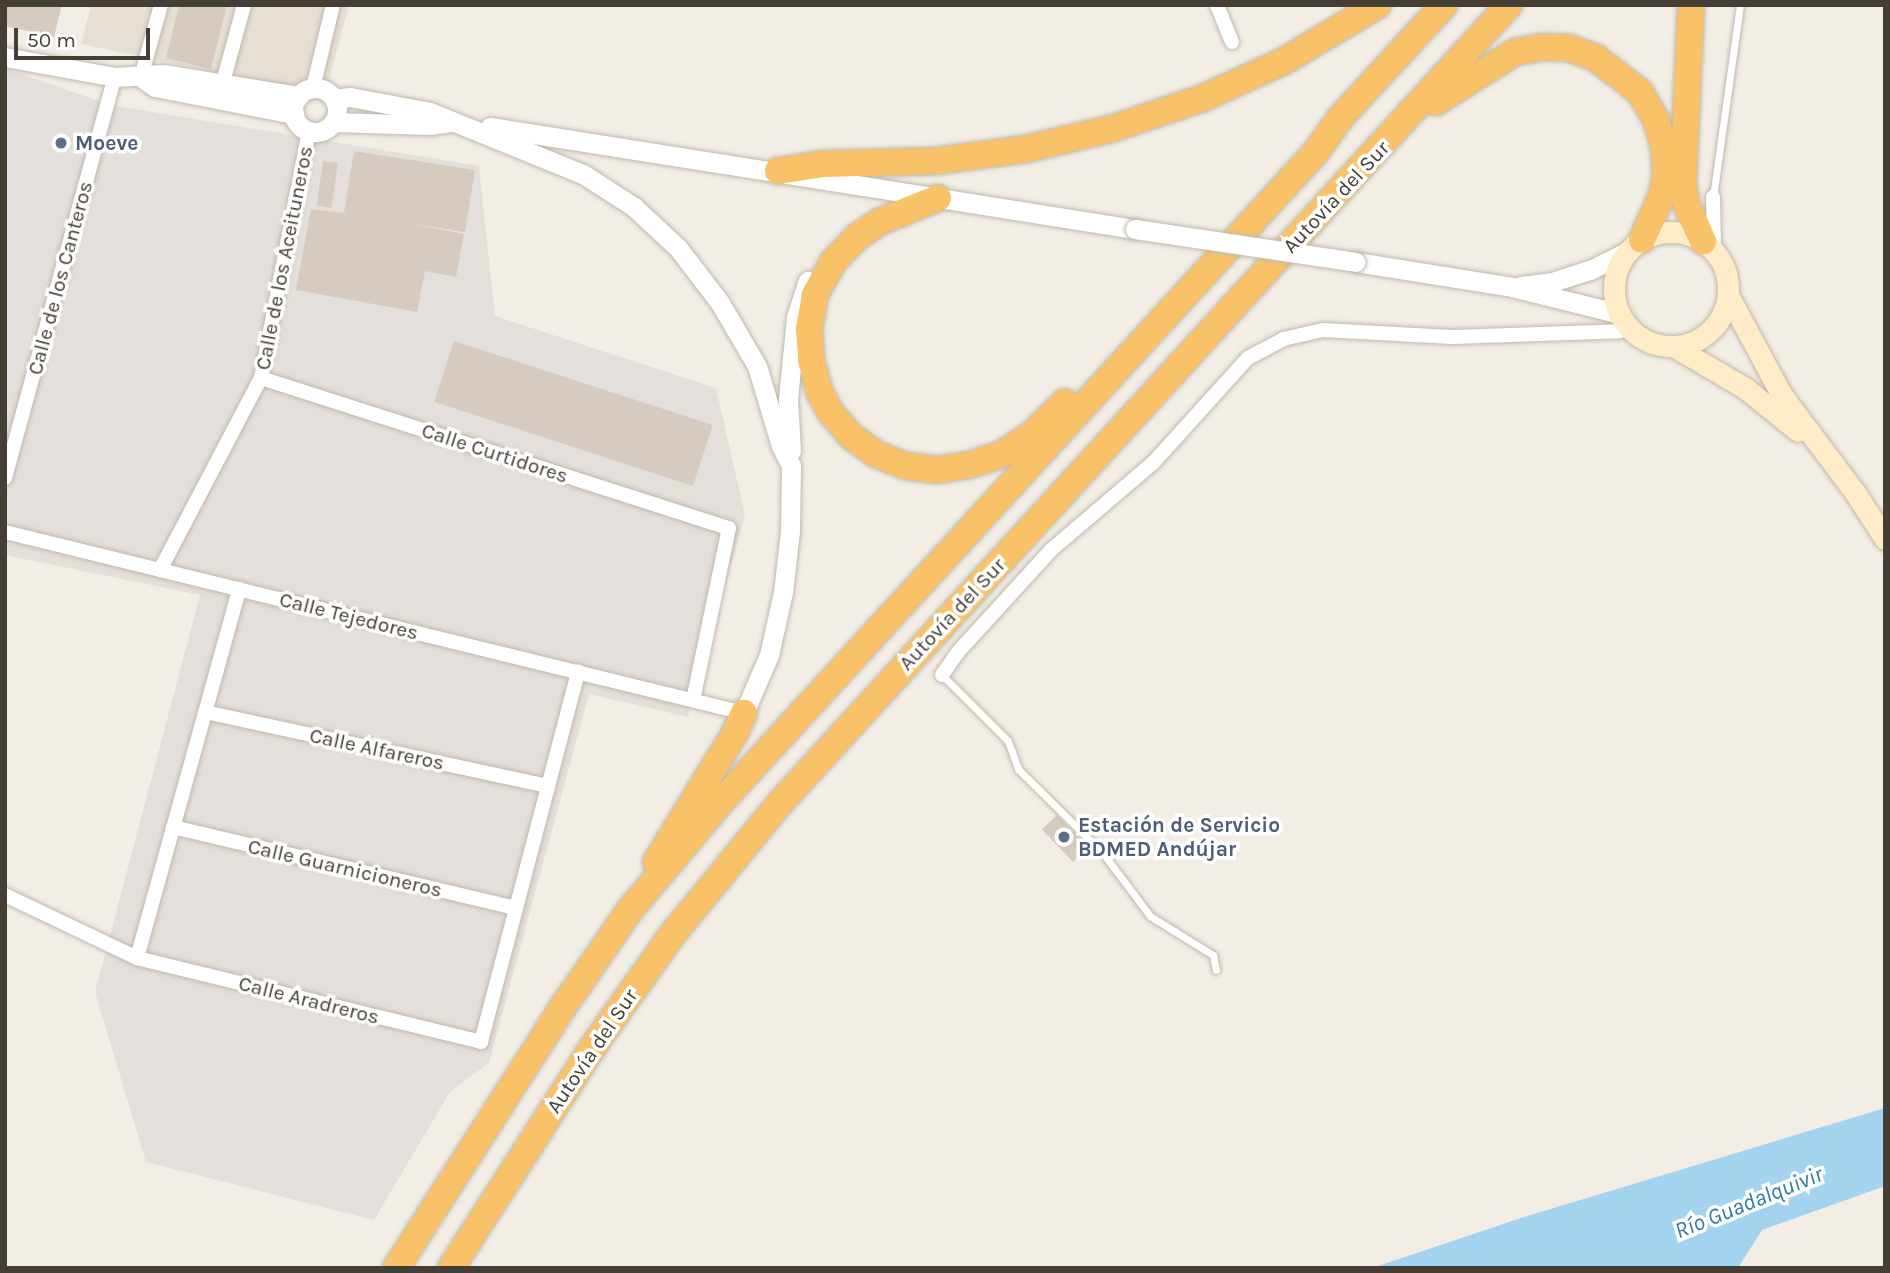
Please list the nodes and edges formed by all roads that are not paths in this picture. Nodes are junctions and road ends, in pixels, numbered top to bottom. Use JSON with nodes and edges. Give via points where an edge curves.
{"nodes":[{"id":1,"x":160,"y":5,"type":"edge"},
{"id":2,"x":244,"y":5,"type":"edge"},
{"id":3,"x":333,"y":5,"type":"edge"},
{"id":4,"x":1217,"y":5,"type":"edge"},
{"id":5,"x":1378,"y":5,"type":"edge"},
{"id":6,"x":1444,"y":5,"type":"edge"},
{"id":7,"x":1509,"y":5,"type":"edge"},
{"id":8,"x":1691,"y":5,"type":"edge"},
{"id":9,"x":1740,"y":5,"type":"edge"},
{"id":10,"x":1232,"y":42,"type":"dead end"},
{"id":11,"x":5,"y":57,"type":"edge"},
{"id":12,"x":114,"y":77,"type":"junction"},
{"id":13,"x":141,"y":77,"type":"junction"},
{"id":14,"x":223,"y":82,"type":"junction"},
{"id":15,"x":302,"y":99,"type":"junction"},
{"id":16,"x":334,"y":99,"type":"junction"},
{"id":17,"x":1341,"y":117,"type":"junction"},
{"id":18,"x":451,"y":121,"type":"junction"},
{"id":19,"x":334,"y":122,"type":"junction"},
{"id":20,"x":1405,"y":122,"type":"junction"},
{"id":21,"x":309,"y":132,"type":"junction"},
{"id":22,"x":778,"y":171,"type":"junction"},
{"id":23,"x":902,"y":192,"type":"junction"},
{"id":24,"x":1713,"y":197,"type":"junction"},
{"id":25,"x":938,"y":198,"type":"junction"},
{"id":26,"x":1701,"y":238,"type":"junction"},
{"id":27,"x":1635,"y":245,"type":"junction"},
{"id":28,"x":1512,"y":288,"type":"junction"},
{"id":29,"x":1728,"y":295,"type":"junction"},
{"id":30,"x":1625,"y":321,"type":"junction"},
{"id":31,"x":1673,"y":346,"type":"junction"},
{"id":32,"x":261,"y":378,"type":"junction"},
{"id":33,"x":1821,"y":450,"type":"junction"},
{"id":34,"x":791,"y":466,"type":"junction"},
{"id":35,"x":5,"y":478,"type":"edge"},
{"id":36,"x":5,"y":532,"type":"edge"},
{"id":37,"x":1885,"y":539,"type":"edge"},
{"id":38,"x":160,"y":570,"type":"junction"},
{"id":39,"x":239,"y":589,"type":"junction"},
{"id":40,"x":578,"y":672,"type":"junction"},
{"id":41,"x":942,"y":675,"type":"joint"},
{"id":42,"x":693,"y":700,"type":"junction"},
{"id":43,"x":205,"y":712,"type":"junction"},
{"id":44,"x":744,"y":713,"type":"junction"},
{"id":45,"x":548,"y":786,"type":"junction"},
{"id":46,"x":173,"y":827,"type":"junction"},
{"id":47,"x":5,"y":895,"type":"edge"},
{"id":48,"x":516,"y":908,"type":"junction"},
{"id":49,"x":630,"y":910,"type":"junction"},
{"id":50,"x":137,"y":958,"type":"junction"},
{"id":51,"x":1216,"y":970,"type":"dead end"},
{"id":52,"x":396,"y":1268,"type":"edge"},
{"id":53,"x":451,"y":1268,"type":"edge"}],
"edges":[{"from":1,"to":13,"type":"street"},
{"from":2,"to":14,"type":"street"},
{"from":3,"to":15,"type":"street"},
{"from":4,"to":10,"type":"street"},
{"from":5,"to":22,"type":"highway","via":[[1284,61],[1203,98],[1114,128],[1026,149]]},
{"from":6,"to":17,"type":"highway","name":"Autovía del Sur"},
{"from":7,"to":20,"type":"highway","name":"Autovía del Sur"},
{"from":8,"to":26,"type":"highway","via":[[1683,183],[1686,204]]},
{"from":9,"to":24,"type":"lane"},
{"from":11,"to":12,"type":"street"},
{"from":12,"to":13,"type":"street"},
{"from":12,"to":35,"type":"street","name":"Calle de los Canteros"},
{"from":13,"to":14,"type":"street","via":[[163,74]]},
{"from":13,"to":15,"type":"street","via":[[155,88]]},
{"from":14,"to":15,"type":"street"},
{"from":15,"to":16,"type":"street","via":[[325,90]]},
{"from":15,"to":21,"type":"street","via":[[299,125]]},
{"from":16,"to":18,"type":"street","via":[[350,97],[430,112]]},
{"from":16,"to":19,"type":"street","via":[[338,110]]},
{"from":17,"to":25,"type":"highway","via":[[1304,143],[1031,435],[1002,454],[937,470],[906,466],[876,454],[838,421],[820,393],[809,329],[815,295],[832,262],[879,222]]},
{"from":17,"to":49,"type":"highway","name":"Autovía del Sur","via":[[1316,152],[719,805]]},
{"from":18,"to":19,"type":"street","via":[[429,125]]},
{"from":18,"to":22,"type":"street"},
{"from":18,"to":34,"type":"street","via":[[583,174],[634,207],[678,248],[720,303],[757,366]]},
{"from":19,"to":21,"type":"street","via":[[323,131]]},
{"from":20,"to":27,"type":"highway","via":[[1516,52],[1569,48],[1596,58],[1640,92],[1663,143],[1666,170],[1662,195]]},
{"from":20,"to":53,"type":"highway","name":"Autovía del Sur","via":[[779,803],[672,935],[604,1030]]},
{"from":21,"to":32,"type":"street","name":"Calle de los Aceituneros"},
{"from":22,"to":23,"type":"street"},
{"from":23,"to":25,"type":"street"},
{"from":23,"to":34,"type":"street","via":[[830,248],[807,282],[796,317],[788,399]]},
{"from":24,"to":26,"type":"street"},
{"from":24,"to":26,"type":"street"},
{"from":25,"to":28,"type":"street","bridge":true},
{"from":26,"to":27,"type":"main road","via":[[1656,233]]},
{"from":26,"to":29,"type":"main road","via":[[1723,264]]},
{"from":27,"to":28,"type":"street","via":[[1590,270]]},
{"from":27,"to":30,"type":"main road","via":[[1615,281],[1615,298]]},
{"from":28,"to":30,"type":"street"},
{"from":29,"to":31,"type":"main road","via":[[1716,325],[1704,336]]},
{"from":29,"to":33,"type":"main road","via":[[1781,394]]},
{"from":30,"to":31,"type":"main road","via":[[1657,344]]},
{"from":30,"to":41,"type":"street","via":[[1620,331],[1451,337],[1322,330],[1283,339],[1248,358],[1153,463],[1051,550]]},
{"from":31,"to":33,"type":"main road","via":[[1745,388]]},
{"from":32,"to":38,"type":"street","name":"Calle de los Aceituneros"},
{"from":32,"to":42,"type":"street","name":"Calle Curtidores","via":[[729,528]]},
{"from":33,"to":37,"type":"main road"},
{"from":34,"to":44,"type":"street","via":[[783,592],[769,656]]},
{"from":36,"to":38,"type":"street","name":"Calle Tejedores"},
{"from":38,"to":39,"type":"street","name":"Calle Tejedores"},
{"from":39,"to":40,"type":"street","name":"Calle Tejedores"},
{"from":39,"to":43,"type":"street"},
{"from":40,"to":42,"type":"street","name":"Calle Tejedores"},
{"from":40,"to":45,"type":"street","name":"Calle Aradreros"},
{"from":41,"to":51,"type":"lane","via":[[1008,741],[1018,769],[1102,852],[1150,916],[1213,955]]},
{"from":42,"to":44,"type":"street","name":"Calle Tejedores"},
{"from":43,"to":45,"type":"street","name":"Calle Alfareros"},
{"from":43,"to":46,"type":"street"},
{"from":44,"to":49,"type":"highway"},
{"from":45,"to":48,"type":"street","name":"Calle Aradreros"},
{"from":46,"to":48,"type":"street","name":"Calle Guarnicioneros"},
{"from":46,"to":50,"type":"street"},
{"from":47,"to":50,"type":"street"},
{"from":48,"to":50,"type":"street","name":"Calle Aradreros","via":[[481,1042]]},
{"from":49,"to":52,"type":"highway","name":"Autovía del Sur"}]}
